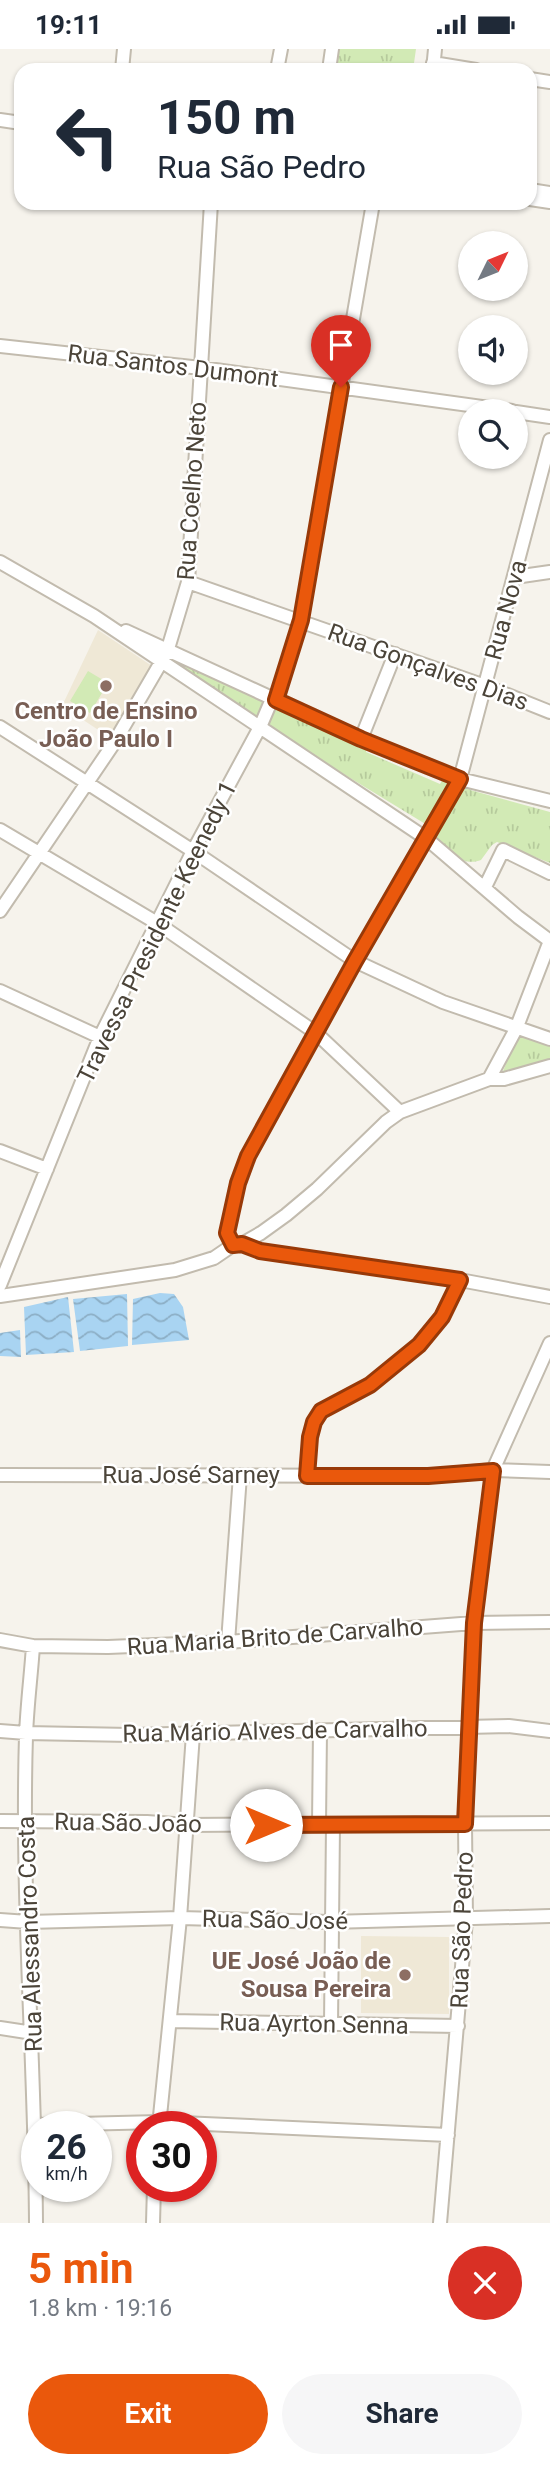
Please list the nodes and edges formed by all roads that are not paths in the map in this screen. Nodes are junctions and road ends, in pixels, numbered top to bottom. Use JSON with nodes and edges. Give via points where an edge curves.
{"nodes":[{"id":1,"x":211,"y":210,"type":"edge"},
{"id":2,"x":365,"y":210,"type":"edge"},
{"id":3,"x":372,"y":210,"type":"edge"},
{"id":4,"x":0,"y":346,"type":"edge"},
{"id":5,"x":201,"y":368,"type":"junction"},
{"id":6,"x":337,"y":387,"type":"junction"},
{"id":7,"x":458,"y":404,"type":"edge"},
{"id":8,"x":528,"y":414,"type":"edge"},
{"id":9,"x":550,"y":417,"type":"edge"},
{"id":10,"x":550,"y":440,"type":"edge"},
{"id":11,"x":0,"y":562,"type":"edge"},
{"id":12,"x":550,"y":572,"type":"edge"},
{"id":13,"x":515,"y":577,"type":"junction"},
{"id":14,"x":188,"y":582,"type":"junction"},
{"id":15,"x":297,"y":619,"type":"junction"},
{"id":16,"x":395,"y":654,"type":"junction"},
{"id":17,"x":164,"y":657,"type":"junction"},
{"id":18,"x":485,"y":686,"type":"junction"},
{"id":19,"x":272,"y":698,"type":"junction"},
{"id":20,"x":550,"y":712,"type":"edge"},
{"id":21,"x":0,"y":727,"type":"edge"},
{"id":22,"x":260,"y":727,"type":"junction"},
{"id":23,"x":361,"y":739,"type":"junction"},
{"id":24,"x":460,"y":779,"type":"junction"},
{"id":25,"x":87,"y":782,"type":"junction"},
{"id":26,"x":550,"y":801,"type":"edge"},
{"id":27,"x":0,"y":829,"type":"edge"},
{"id":28,"x":427,"y":839,"type":"junction"},
{"id":29,"x":193,"y":851,"type":"junction"},
{"id":30,"x":40,"y":853,"type":"junction"},
{"id":31,"x":550,"y":873,"type":"edge"},
{"id":32,"x":485,"y":887,"type":"junction"},
{"id":33,"x":0,"y":911,"type":"edge"},
{"id":34,"x":157,"y":923,"type":"junction"},
{"id":35,"x":550,"y":941,"type":"edge"},
{"id":36,"x":355,"y":961,"type":"junction"},
{"id":37,"x":0,"y":991,"type":"edge"},
{"id":38,"x":516,"y":1028,"type":"junction"},
{"id":39,"x":316,"y":1033,"type":"junction"},
{"id":40,"x":100,"y":1037,"type":"junction"},
{"id":41,"x":550,"y":1039,"type":"edge"},
{"id":42,"x":550,"y":1066,"type":"edge"},
{"id":43,"x":489,"y":1079,"type":"junction"},
{"id":44,"x":400,"y":1112,"type":"junction"},
{"id":45,"x":0,"y":1151,"type":"edge"},
{"id":46,"x":47,"y":1169,"type":"junction"},
{"id":47,"x":238,"y":1245,"type":"junction"},
{"id":48,"x":460,"y":1280,"type":"junction"},
{"id":49,"x":0,"y":1285,"type":"edge"},
{"id":50,"x":0,"y":1296,"type":"edge"},
{"id":51,"x":550,"y":1297,"type":"edge"},
{"id":52,"x":550,"y":1343,"type":"edge"},
{"id":53,"x":493,"y":1471,"type":"junction"},
{"id":54,"x":550,"y":1472,"type":"edge"},
{"id":55,"x":0,"y":1475,"type":"edge"},
{"id":56,"x":240,"y":1475,"type":"junction"},
{"id":57,"x":307,"y":1476,"type":"junction"},
{"id":58,"x":550,"y":1622,"type":"edge"},
{"id":59,"x":474,"y":1623,"type":"junction"},
{"id":60,"x":0,"y":1640,"type":"edge"},
{"id":61,"x":228,"y":1642,"type":"junction"},
{"id":62,"x":33,"y":1646,"type":"junction"},
{"id":63,"x":470,"y":1728,"type":"junction"},
{"id":64,"x":0,"y":1731,"type":"edge"},
{"id":65,"x":320,"y":1731,"type":"junction"},
{"id":66,"x":550,"y":1731,"type":"edge"},
{"id":67,"x":26,"y":1733,"type":"junction"},
{"id":68,"x":193,"y":1734,"type":"junction"},
{"id":69,"x":0,"y":1821,"type":"edge"},
{"id":70,"x":25,"y":1822,"type":"junction"},
{"id":71,"x":550,"y":1823,"type":"edge"},
{"id":72,"x":319,"y":1824,"type":"junction"},
{"id":73,"x":465,"y":1824,"type":"junction"},
{"id":74,"x":187,"y":1825,"type":"junction"},
{"id":75,"x":333,"y":1825,"type":"junction"},
{"id":76,"x":550,"y":1916,"type":"edge"},
{"id":77,"x":180,"y":1918,"type":"junction"},
{"id":78,"x":0,"y":1920,"type":"edge"},
{"id":79,"x":466,"y":1920,"type":"junction"},
{"id":80,"x":28,"y":1922,"type":"junction"},
{"id":81,"x":330,"y":1922,"type":"junction"},
{"id":82,"x":170,"y":2021,"type":"junction"},
{"id":83,"x":331,"y":2024,"type":"junction"},
{"id":84,"x":458,"y":2026,"type":"junction"},
{"id":85,"x":0,"y":2028,"type":"edge"},
{"id":86,"x":33,"y":2033,"type":"junction"},
{"id":87,"x":36,"y":2111,"type":"edge"},
{"id":88,"x":160,"y":2111,"type":"edge"},
{"id":89,"x":217,"y":2126,"type":"edge"},
{"id":90,"x":448,"y":2136,"type":"junction"},
{"id":91,"x":36,"y":2202,"type":"edge"},
{"id":92,"x":154,"y":2202,"type":"edge"},
{"id":93,"x":36,"y":2223,"type":"edge"},
{"id":94,"x":153,"y":2223,"type":"edge"},
{"id":95,"x":440,"y":2223,"type":"edge"}],
"edges":[{"from":1,"to":5,"type":"street","name":"Rua Coelho Neto"},
{"from":2,"to":6,"type":"street"},
{"from":3,"to":6,"type":"street"},
{"from":4,"to":5,"type":"street","name":"Rua Santos Dumont"},
{"from":5,"to":6,"type":"street","name":"Rua Santos Dumont"},
{"from":5,"to":14,"type":"street","name":"Rua Coelho Neto"},
{"from":6,"to":7,"type":"street","name":"Rua Santos Dumont"},
{"from":6,"to":15,"type":"street","name":"Travessa Presidente Keenedy 1"},
{"from":8,"to":9,"type":"street","name":"Rua Santos Dumont"},
{"from":10,"to":13,"type":"street","name":"Rua Nova"},
{"from":11,"to":17,"type":"street"},
{"from":12,"to":13,"type":"street"},
{"from":13,"to":18,"type":"street","name":"Rua Nova"},
{"from":14,"to":15,"type":"street","name":"Rua Gonçalves Dias"},
{"from":14,"to":17,"type":"street","name":"Rua Coelho Neto"},
{"from":15,"to":16,"type":"street","name":"Rua Gonçalves Dias"},
{"from":15,"to":19,"type":"street","name":"Travessa Presidente Keenedy 1"},
{"from":16,"to":18,"type":"street","name":"Rua Gonçalves Dias"},
{"from":16,"to":23,"type":"street"},
{"from":17,"to":19,"type":"street"},
{"from":17,"to":22,"type":"street"},
{"from":17,"to":25,"type":"street","name":"Rua Coelho Neto"},
{"from":18,"to":20,"type":"street","name":"Rua Gonçalves Dias"},
{"from":18,"to":24,"type":"street","name":"Rua Nova"},
{"from":19,"to":22,"type":"street","name":"Travessa Presidente Keenedy 1"},
{"from":19,"to":23,"type":"street"},
{"from":21,"to":25,"type":"street"},
{"from":22,"to":28,"type":"street"},
{"from":22,"to":29,"type":"street","name":"Travessa Presidente Keenedy 1"},
{"from":23,"to":24,"type":"street"},
{"from":24,"to":26,"type":"street"},
{"from":24,"to":28,"type":"street","name":"Rua Nova"},
{"from":25,"to":29,"type":"street"},
{"from":25,"to":30,"type":"street","name":"Rua Coelho Neto"},
{"from":27,"to":30,"type":"street"},
{"from":28,"to":32,"type":"street"},
{"from":28,"to":36,"type":"street","name":"Rua Nova"},
{"from":29,"to":34,"type":"street","name":"Travessa Presidente Keenedy 1"},
{"from":29,"to":36,"type":"street"},
{"from":30,"to":33,"type":"street","name":"Rua Coelho Neto"},
{"from":30,"to":34,"type":"street"},
{"from":31,"to":32,"type":"street","via":[[503,850]]},
{"from":32,"to":35,"type":"street"},
{"from":34,"to":39,"type":"street"},
{"from":34,"to":40,"type":"street","name":"Travessa Presidente Keenedy 1"},
{"from":35,"to":38,"type":"street"},
{"from":36,"to":38,"type":"street","via":[[443,1002]]},
{"from":36,"to":39,"type":"street","name":"Rua Nova"},
{"from":37,"to":40,"type":"street"},
{"from":38,"to":41,"type":"street"},
{"from":38,"to":43,"type":"street"},
{"from":39,"to":44,"type":"street"},
{"from":39,"to":47,"type":"street","name":"Rua Nova","via":[[248,1156],[238,1183],[227,1233]]},
{"from":40,"to":46,"type":"street","name":"Travessa Presidente Keenedy 1"},
{"from":42,"to":43,"type":"street"},
{"from":43,"to":44,"type":"street"},
{"from":44,"to":47,"type":"street","via":[[303,1202]]},
{"from":45,"to":46,"type":"street"},
{"from":46,"to":49,"type":"street","name":"Travessa Presidente Keenedy 1"},
{"from":47,"to":48,"type":"street"},
{"from":47,"to":50,"type":"street","via":[[175,1270]]},
{"from":48,"to":51,"type":"street"},
{"from":48,"to":57,"type":"street","via":[[442,1317],[419,1345],[370,1385],[321,1411],[310,1437]]},
{"from":52,"to":53,"type":"street","name":"Rua São Pedro"},
{"from":53,"to":54,"type":"street","name":"Rua José Sarney"},
{"from":53,"to":57,"type":"street","name":"Rua José Sarney"},
{"from":53,"to":59,"type":"street","name":"Rua São Pedro"},
{"from":55,"to":56,"type":"street","name":"Rua José Sarney"},
{"from":56,"to":57,"type":"street","name":"Rua José Sarney"},
{"from":56,"to":61,"type":"street"},
{"from":58,"to":59,"type":"street","name":"Rua Maria Brito de Carvalho"},
{"from":59,"to":61,"type":"street","name":"Rua Maria Brito de Carvalho"},
{"from":59,"to":63,"type":"street","name":"Rua São Pedro"},
{"from":60,"to":62,"type":"street","name":"Rua Maria Brito de Carvalho"},
{"from":61,"to":62,"type":"street","name":"Rua Maria Brito de Carvalho"},
{"from":62,"to":67,"type":"street","name":"Rua Alessandro Costa"},
{"from":63,"to":65,"type":"street","name":"Rua Mário Alves de Carvalho"},
{"from":63,"to":66,"type":"street","name":"Rua Mário Alves de Carvalho"},
{"from":63,"to":73,"type":"street","name":"Rua São Pedro"},
{"from":64,"to":67,"type":"street","name":"Rua Mário Alves de Carvalho"},
{"from":65,"to":68,"type":"street","name":"Rua Mário Alves de Carvalho"},
{"from":65,"to":72,"type":"street"},
{"from":67,"to":68,"type":"street","name":"Rua Mário Alves de Carvalho"},
{"from":67,"to":70,"type":"street","name":"Rua Alessandro Costa"},
{"from":68,"to":74,"type":"street"},
{"from":69,"to":70,"type":"street","name":"Rua São João"},
{"from":70,"to":74,"type":"street","name":"Rua São João"},
{"from":70,"to":80,"type":"street","name":"Rua Alessandro Costa"},
{"from":71,"to":73,"type":"street","name":"Rua São João"},
{"from":72,"to":74,"type":"street","name":"Rua São João"},
{"from":72,"to":75,"type":"street","name":"Rua São João"},
{"from":73,"to":75,"type":"street","name":"Rua São João"},
{"from":73,"to":79,"type":"street","name":"Rua São Pedro"},
{"from":74,"to":77,"type":"street"},
{"from":75,"to":81,"type":"street"},
{"from":76,"to":79,"type":"street","name":"Rua São José"},
{"from":77,"to":80,"type":"street","name":"Rua São José"},
{"from":77,"to":81,"type":"street","name":"Rua São José"},
{"from":77,"to":82,"type":"street"},
{"from":78,"to":80,"type":"street","name":"Rua São José"},
{"from":79,"to":81,"type":"street","name":"Rua São José"},
{"from":79,"to":84,"type":"street","name":"Rua São Pedro"},
{"from":80,"to":86,"type":"street","name":"Rua Alessandro Costa"},
{"from":81,"to":83,"type":"street"},
{"from":82,"to":83,"type":"street","name":"Rua Ayrton Senna"},
{"from":82,"to":88,"type":"street"},
{"from":83,"to":84,"type":"street","name":"Rua Ayrton Senna"},
{"from":84,"to":90,"type":"street","name":"Rua São Pedro"},
{"from":85,"to":86,"type":"street"},
{"from":86,"to":87,"type":"street","name":"Rua Alessandro Costa"},
{"from":89,"to":90,"type":"street"},
{"from":90,"to":95,"type":"street","name":"Rua São Pedro"},
{"from":91,"to":93,"type":"street","name":"Rua Alessandro Costa"},
{"from":92,"to":94,"type":"street"}]}
